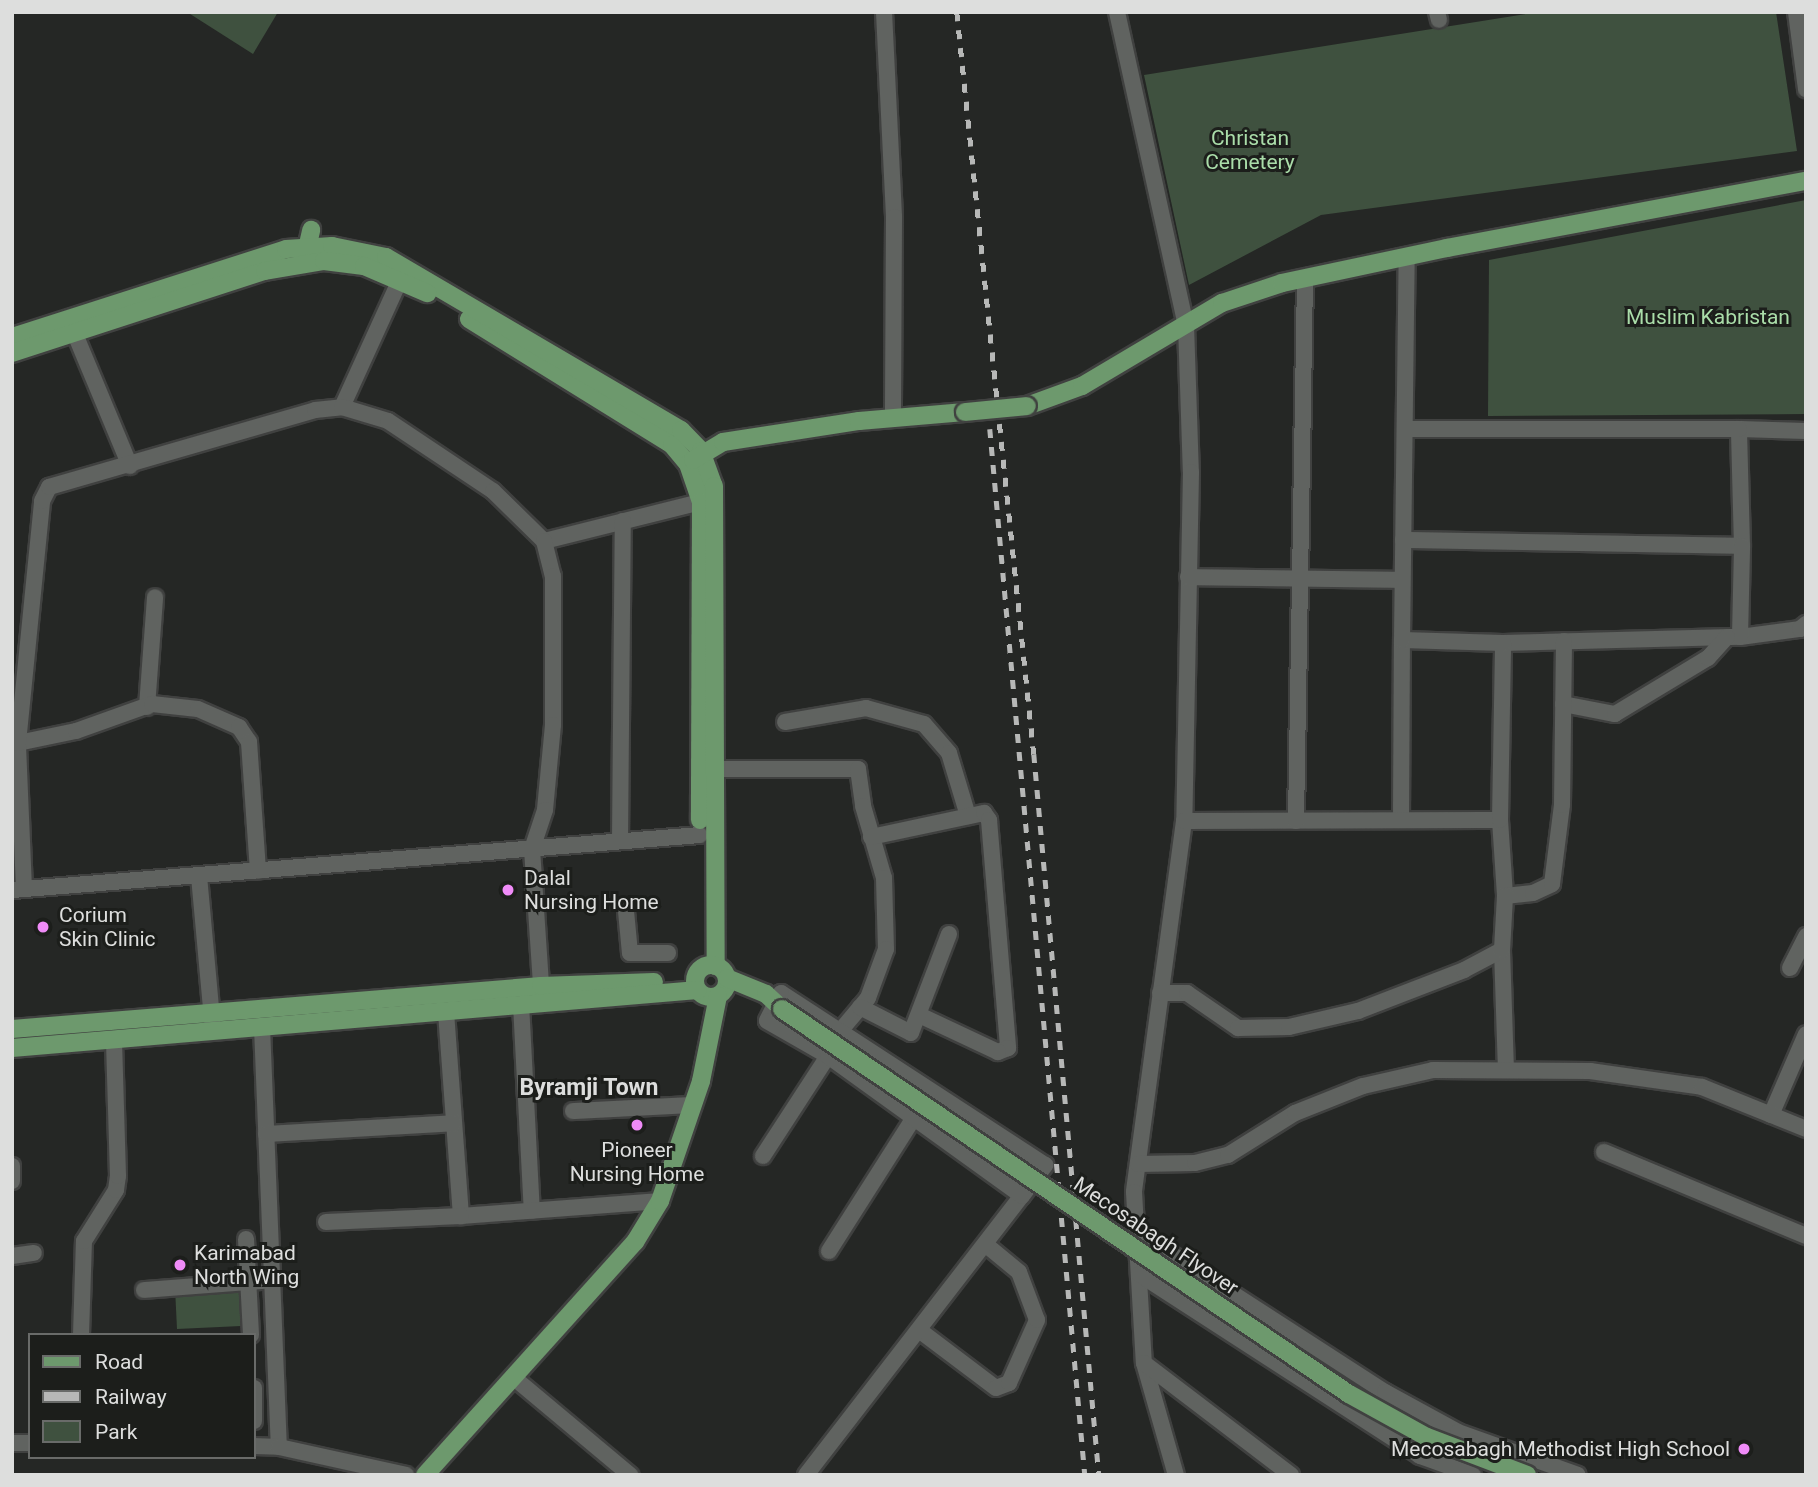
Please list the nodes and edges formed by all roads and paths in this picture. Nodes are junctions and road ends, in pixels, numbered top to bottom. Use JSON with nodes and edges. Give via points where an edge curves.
{"nodes":[{"id":1,"x":884,"y":12,"type":"edge"},
{"id":2,"x":1117,"y":12,"type":"edge"},
{"id":3,"x":1796,"y":12,"type":"edge"},
{"id":4,"x":1806,"y":89,"type":"edge"},
{"id":5,"x":1806,"y":181,"type":"edge"},
{"id":6,"x":308,"y":247,"type":"junction"},
{"id":7,"x":1407,"y":256,"type":"junction"},
{"id":8,"x":1305,"y":278,"type":"junction"},
{"id":9,"x":400,"y":280,"type":"junction"},
{"id":10,"x":1186,"y":325,"type":"junction"},
{"id":11,"x":70,"y":327,"type":"junction"},
{"id":12,"x":12,"y":337,"type":"edge"},
{"id":13,"x":12,"y":354,"type":"edge"},
{"id":14,"x":342,"y":407,"type":"junction"},
{"id":15,"x":893,"y":418,"type":"junction"},
{"id":16,"x":1405,"y":429,"type":"junction"},
{"id":17,"x":1739,"y":429,"type":"junction"},
{"id":18,"x":1806,"y":431,"type":"edge"},
{"id":19,"x":701,"y":452,"type":"junction"},
{"id":20,"x":688,"y":464,"type":"junction"},
{"id":21,"x":130,"y":466,"type":"junction"},
{"id":22,"x":701,"y":502,"type":"junction"},
{"id":23,"x":623,"y":521,"type":"junction"},
{"id":24,"x":1403,"y":540,"type":"junction"},
{"id":25,"x":544,"y":541,"type":"junction"},
{"id":26,"x":1742,"y":546,"type":"junction"},
{"id":27,"x":1188,"y":577,"type":"junction"},
{"id":28,"x":1300,"y":580,"type":"junction"},
{"id":29,"x":1402,"y":580,"type":"junction"},
{"id":30,"x":155,"y":597,"type":"dead end"},
{"id":31,"x":1806,"y":624,"type":"edge"},
{"id":32,"x":1734,"y":637,"type":"junction"},
{"id":33,"x":1402,"y":640,"type":"junction"},
{"id":34,"x":1564,"y":641,"type":"junction"},
{"id":35,"x":1503,"y":643,"type":"junction"},
{"id":36,"x":1563,"y":704,"type":"junction"},
{"id":37,"x":147,"y":707,"type":"junction"},
{"id":38,"x":785,"y":722,"type":"dead end"},
{"id":39,"x":19,"y":743,"type":"junction"},
{"id":40,"x":712,"y":769,"type":"junction"},
{"id":41,"x":968,"y":817,"type":"junction"},
{"id":42,"x":1401,"y":820,"type":"junction"},
{"id":43,"x":1500,"y":820,"type":"junction"},
{"id":44,"x":1184,"y":821,"type":"junction"},
{"id":45,"x":1296,"y":821,"type":"junction"},
{"id":46,"x":700,"y":835,"type":"junction"},
{"id":47,"x":871,"y":837,"type":"junction"},
{"id":48,"x":620,"y":841,"type":"junction"},
{"id":49,"x":532,"y":849,"type":"junction"},
{"id":50,"x":258,"y":871,"type":"junction"},
{"id":51,"x":199,"y":876,"type":"junction"},
{"id":52,"x":18,"y":890,"type":"edge"},
{"id":53,"x":1505,"y":896,"type":"junction"},
{"id":54,"x":626,"y":911,"type":"dead end"},
{"id":55,"x":949,"y":934,"type":"dead end"},
{"id":56,"x":1806,"y":936,"type":"edge"},
{"id":57,"x":1502,"y":950,"type":"junction"},
{"id":58,"x":668,"y":953,"type":"dead end"},
{"id":59,"x":1790,"y":968,"type":"dead end"},
{"id":60,"x":711,"y":983,"type":"junction"},
{"id":61,"x":1160,"y":993,"type":"junction"},
{"id":62,"x":542,"y":994,"type":"junction"},
{"id":63,"x":521,"y":1004,"type":"junction"},
{"id":64,"x":778,"y":1006,"type":"junction"},
{"id":65,"x":860,"y":1007,"type":"junction"},
{"id":66,"x":446,"y":1012,"type":"junction"},
{"id":67,"x":919,"y":1015,"type":"junction"},
{"id":68,"x":213,"y":1022,"type":"junction"},
{"id":69,"x":262,"y":1027,"type":"junction"},
{"id":70,"x":12,"y":1029,"type":"edge"},
{"id":71,"x":841,"y":1030,"type":"junction"},
{"id":72,"x":1806,"y":1034,"type":"edge"},
{"id":73,"x":114,"y":1039,"type":"junction"},
{"id":74,"x":12,"y":1048,"type":"edge"},
{"id":75,"x":828,"y":1056,"type":"junction"},
{"id":76,"x":1506,"y":1069,"type":"junction"},
{"id":77,"x":692,"y":1105,"type":"junction"},
{"id":78,"x":573,"y":1111,"type":"dead end"},
{"id":79,"x":1771,"y":1115,"type":"junction"},
{"id":80,"x":915,"y":1116,"type":"junction"},
{"id":81,"x":454,"y":1123,"type":"junction"},
{"id":82,"x":1806,"y":1129,"type":"edge"},
{"id":83,"x":266,"y":1133,"type":"junction"},
{"id":84,"x":1604,"y":1152,"type":"dead end"},
{"id":85,"x":763,"y":1156,"type":"dead end"},
{"id":86,"x":1138,"y":1164,"type":"junction"},
{"id":87,"x":12,"y":1166,"type":"edge"},
{"id":88,"x":12,"y":1181,"type":"edge"},
{"id":89,"x":1023,"y":1196,"type":"junction"},
{"id":90,"x":660,"y":1201,"type":"junction"},
{"id":91,"x":532,"y":1211,"type":"junction"},
{"id":92,"x":461,"y":1216,"type":"junction"},
{"id":93,"x":326,"y":1223,"type":"dead end"},
{"id":94,"x":1136,"y":1231,"type":"junction"},
{"id":95,"x":1806,"y":1236,"type":"edge"},
{"id":96,"x":246,"y":1240,"type":"dead end"},
{"id":97,"x":985,"y":1244,"type":"junction"},
{"id":98,"x":829,"y":1251,"type":"dead end"},
{"id":99,"x":34,"y":1253,"type":"dead end"},
{"id":100,"x":12,"y":1255,"type":"edge"},
{"id":101,"x":1139,"y":1274,"type":"junction"},
{"id":102,"x":273,"y":1280,"type":"junction"},
{"id":103,"x":248,"y":1282,"type":"junction"},
{"id":104,"x":144,"y":1290,"type":"dead end"},
{"id":105,"x":919,"y":1330,"type":"junction"},
{"id":106,"x":81,"y":1333,"type":"edge"},
{"id":107,"x":252,"y":1333,"type":"edge"},
{"id":108,"x":275,"y":1333,"type":"junction"},
{"id":109,"x":256,"y":1335,"type":"edge"},
{"id":110,"x":1144,"y":1363,"type":"junction"},
{"id":111,"x":513,"y":1377,"type":"junction"},
{"id":112,"x":256,"y":1446,"type":"edge"},
{"id":113,"x":279,"y":1447,"type":"junction"},
{"id":114,"x":1289,"y":1474,"type":"edge"},
{"id":115,"x":407,"y":1475,"type":"edge"},
{"id":116,"x":425,"y":1475,"type":"edge"},
{"id":117,"x":630,"y":1475,"type":"edge"},
{"id":118,"x":806,"y":1475,"type":"edge"},
{"id":119,"x":1176,"y":1475,"type":"edge"},
{"id":120,"x":1473,"y":1475,"type":"edge"},
{"id":121,"x":1527,"y":1475,"type":"edge"},
{"id":122,"x":1578,"y":1475,"type":"edge"}],
"edges":[{"from":1,"to":15,"type":"street","via":[[894,217]]},
{"from":2,"to":10,"type":"street"},
{"from":3,"to":4,"type":"street"},
{"from":5,"to":7,"type":"main road"},
{"from":6,"to":9,"type":"main road","via":[[324,261],[364,266]]},
{"from":6,"to":11,"type":"main road","via":[[265,271]]},
{"from":6,"to":19,"type":"main road","via":[[332,246],[386,257],[665,418]]},
{"from":7,"to":8,"type":"main road"},
{"from":7,"to":16,"type":"street"},
{"from":8,"to":10,"type":"main road","via":[[1222,303]]},
{"from":8,"to":28,"type":"street"},
{"from":9,"to":14,"type":"street"},
{"from":9,"to":20,"type":"main road","via":[[633,420],[672,445]]},
{"from":10,"to":15,"type":"main road","bridge":true,"via":[[1082,386],[1027,406]]},
{"from":10,"to":27,"type":"street"},
{"from":11,"to":12,"type":"main road"},
{"from":11,"to":13,"type":"main road"},
{"from":11,"to":21,"type":"street"},
{"from":14,"to":21,"type":"street","via":[[315,410]]},
{"from":14,"to":25,"type":"street","via":[[388,421],[493,491]]},
{"from":15,"to":19,"type":"main road","via":[[723,442]]},
{"from":16,"to":17,"type":"street"},
{"from":16,"to":24,"type":"street"},
{"from":17,"to":18,"type":"street"},
{"from":17,"to":26,"type":"street"},
{"from":19,"to":20,"type":"main road"},
{"from":19,"to":40,"type":"main road","via":[[714,486]]},
{"from":20,"to":22,"type":"main road"},
{"from":21,"to":39,"type":"street","via":[[50,487],[42,501]]},
{"from":22,"to":23,"type":"street"},
{"from":22,"to":46,"type":"main road"},
{"from":23,"to":25,"type":"street"},
{"from":23,"to":48,"type":"street"},
{"from":24,"to":26,"type":"street"},
{"from":24,"to":29,"type":"street"},
{"from":25,"to":49,"type":"street","via":[[553,576],[553,725],[545,810]]},
{"from":26,"to":32,"type":"street"},
{"from":27,"to":28,"type":"street"},
{"from":27,"to":44,"type":"street"},
{"from":28,"to":29,"type":"street"},
{"from":28,"to":45,"type":"street"},
{"from":29,"to":33,"type":"street"},
{"from":30,"to":37,"type":"street"},
{"from":31,"to":32,"type":"street"},
{"from":32,"to":34,"type":"street"},
{"from":32,"to":36,"type":"street","via":[[1708,658],[1615,714]]},
{"from":33,"to":35,"type":"street"},
{"from":33,"to":42,"type":"street"},
{"from":34,"to":35,"type":"street"},
{"from":34,"to":36,"type":"street"},
{"from":35,"to":43,"type":"street"},
{"from":36,"to":53,"type":"street","via":[[1562,805],[1552,884],[1533,893]]},
{"from":37,"to":39,"type":"street","via":[[76,731]]},
{"from":37,"to":50,"type":"street","via":[[198,709],[239,727],[250,743]]},
{"from":38,"to":41,"type":"street","via":[[866,708],[924,724],[949,753]]},
{"from":39,"to":52,"type":"street"},
{"from":40,"to":47,"type":"street","via":[[859,769]]},
{"from":40,"to":60,"type":"main road"},
{"from":41,"to":47,"type":"street"},
{"from":41,"to":67,"type":"street","via":[[984,813],[989,820],[1008,1048],[998,1052]]},
{"from":42,"to":43,"type":"street"},
{"from":42,"to":45,"type":"street"},
{"from":43,"to":53,"type":"street"},
{"from":44,"to":45,"type":"street"},
{"from":44,"to":61,"type":"street"},
{"from":46,"to":48,"type":"street"},
{"from":46,"to":60,"type":"main road"},
{"from":47,"to":65,"type":"street","via":[[884,878],[886,949]]},
{"from":48,"to":49,"type":"street"},
{"from":49,"to":50,"type":"street"},
{"from":49,"to":62,"type":"street"},
{"from":50,"to":51,"type":"street"},
{"from":51,"to":52,"type":"street"},
{"from":51,"to":68,"type":"street"},
{"from":53,"to":57,"type":"street"},
{"from":54,"to":58,"type":"street","via":[[630,953]]},
{"from":55,"to":67,"type":"street"},
{"from":56,"to":59,"type":"street"},
{"from":57,"to":61,"type":"street","via":[[1464,970],[1358,1011],[1289,1027],[1238,1028],[1187,993]]},
{"from":57,"to":76,"type":"street"},
{"from":60,"to":62,"type":"main road"},
{"from":60,"to":64,"type":"main road","name":"Mecosabagh Flyover","via":[[760,1004]]},
{"from":60,"to":77,"type":"main road","via":[[710,1030]]},
{"from":61,"to":86,"type":"street"},
{"from":62,"to":63,"type":"main road"},
{"from":62,"to":68,"type":"main road"},
{"from":63,"to":66,"type":"main road"},
{"from":63,"to":91,"type":"street"},
{"from":64,"to":71,"type":"street","via":[[780,993]]},
{"from":64,"to":75,"type":"street","via":[[767,1021]]},
{"from":64,"to":121,"type":"main road","name":"Mecosabagh Flyover","bridge":true,"via":[[1349,1394],[1427,1437]]},
{"from":65,"to":67,"type":"street","via":[[907,1034]]},
{"from":65,"to":71,"type":"street"},
{"from":66,"to":69,"type":"main road"},
{"from":66,"to":81,"type":"street"},
{"from":68,"to":69,"type":"main road"},
{"from":68,"to":70,"type":"main road"},
{"from":68,"to":73,"type":"main road"},
{"from":69,"to":83,"type":"street"},
{"from":71,"to":89,"type":"street","via":[[1045,1165]]},
{"from":72,"to":79,"type":"street"},
{"from":73,"to":74,"type":"main road"},
{"from":73,"to":106,"type":"street","via":[[118,1176],[116,1190],[84,1241]]},
{"from":75,"to":80,"type":"street"},
{"from":75,"to":85,"type":"street"},
{"from":76,"to":79,"type":"street","via":[[1590,1071],[1702,1087]]},
{"from":76,"to":86,"type":"street","via":[[1433,1070],[1363,1086],[1295,1113],[1228,1154],[1195,1163]]},
{"from":77,"to":78,"type":"street"},
{"from":77,"to":90,"type":"main road"},
{"from":79,"to":82,"type":"street"},
{"from":80,"to":89,"type":"street"},
{"from":80,"to":98,"type":"street"},
{"from":81,"to":83,"type":"street"},
{"from":81,"to":92,"type":"street"},
{"from":83,"to":102,"type":"street"},
{"from":84,"to":95,"type":"street"},
{"from":86,"to":94,"type":"street"},
{"from":87,"to":88,"type":"street"},
{"from":89,"to":97,"type":"street"},
{"from":90,"to":91,"type":"street"},
{"from":90,"to":111,"type":"main road","via":[[635,1242]]},
{"from":91,"to":92,"type":"street"},
{"from":92,"to":93,"type":"street"},
{"from":94,"to":101,"type":"street"},
{"from":94,"to":122,"type":"street","via":[[1385,1392],[1458,1432]]},
{"from":96,"to":103,"type":"street"},
{"from":97,"to":105,"type":"street"},
{"from":97,"to":105,"type":"street","via":[[1019,1272],[1037,1320],[1009,1383],[996,1388]]},
{"from":99,"to":100,"type":"street"},
{"from":101,"to":110,"type":"street"},
{"from":101,"to":120,"type":"street","via":[[1420,1456]]},
{"from":102,"to":103,"type":"street"},
{"from":102,"to":108,"type":"street"},
{"from":103,"to":104,"type":"street"},
{"from":103,"to":107,"type":"street"},
{"from":105,"to":118,"type":"street"},
{"from":108,"to":109,"type":"street"},
{"from":108,"to":113,"type":"street"},
{"from":110,"to":114,"type":"street"},
{"from":110,"to":119,"type":"street"},
{"from":111,"to":116,"type":"main road"},
{"from":111,"to":117,"type":"street"},
{"from":112,"to":113,"type":"street"},
{"from":113,"to":115,"type":"street"}]}
